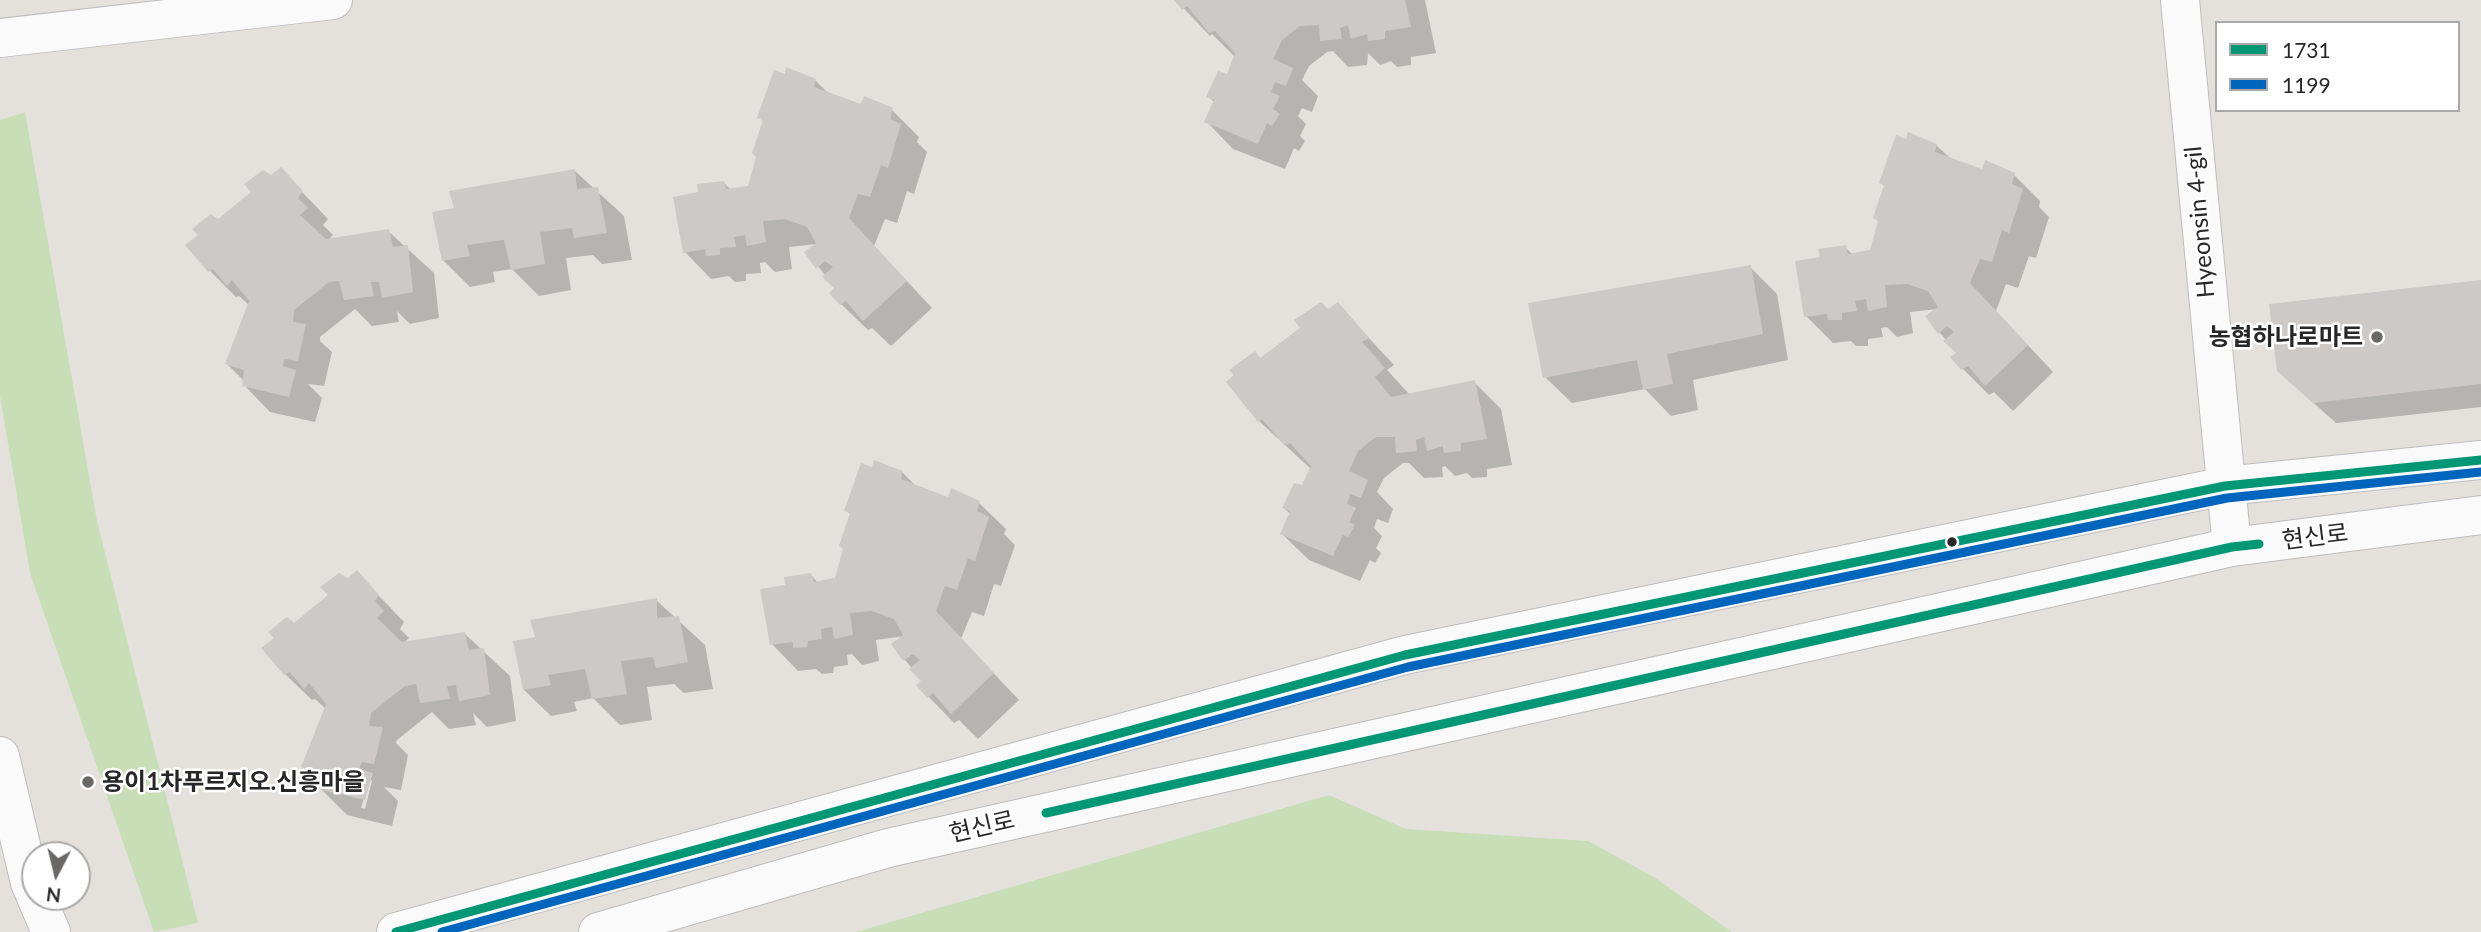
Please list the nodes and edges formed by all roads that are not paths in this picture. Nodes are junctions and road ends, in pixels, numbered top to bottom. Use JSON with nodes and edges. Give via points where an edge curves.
{"nodes":[{"id":1,"x":333,"y":0,"type":"edge"},
{"id":2,"x":2180,"y":0,"type":"edge"},
{"id":3,"x":0,"y":38,"type":"edge"},
{"id":4,"x":2481,"y":460,"type":"edge"},
{"id":5,"x":2225,"y":486,"type":"junction"},
{"id":6,"x":2481,"y":515,"type":"edge"},
{"id":7,"x":2232,"y":547,"type":"junction"},
{"id":8,"x":0,"y":755,"type":"edge"},
{"id":9,"x":21,"y":845,"type":"edge"},
{"id":10,"x":42,"y":911,"type":"edge"},
{"id":11,"x":51,"y":932,"type":"edge"},
{"id":12,"x":396,"y":932,"type":"edge"},
{"id":13,"x":598,"y":932,"type":"edge"}],
"edges":[{"from":1,"to":3,"type":"street"},
{"from":2,"to":5,"type":"street","name":"Hyeonsin 4-gil"},
{"from":4,"to":5,"type":"street"},
{"from":5,"to":7,"type":"street","name":"Hyeonsin 4-gil"},
{"from":5,"to":12,"type":"street","via":[[1405,655]]},
{"from":6,"to":7,"type":"street","name":"현신로"},
{"from":7,"to":13,"type":"street","name":"현신로","via":[[888,848]]},
{"from":8,"to":9,"type":"street"},
{"from":10,"to":11,"type":"street"}]}
